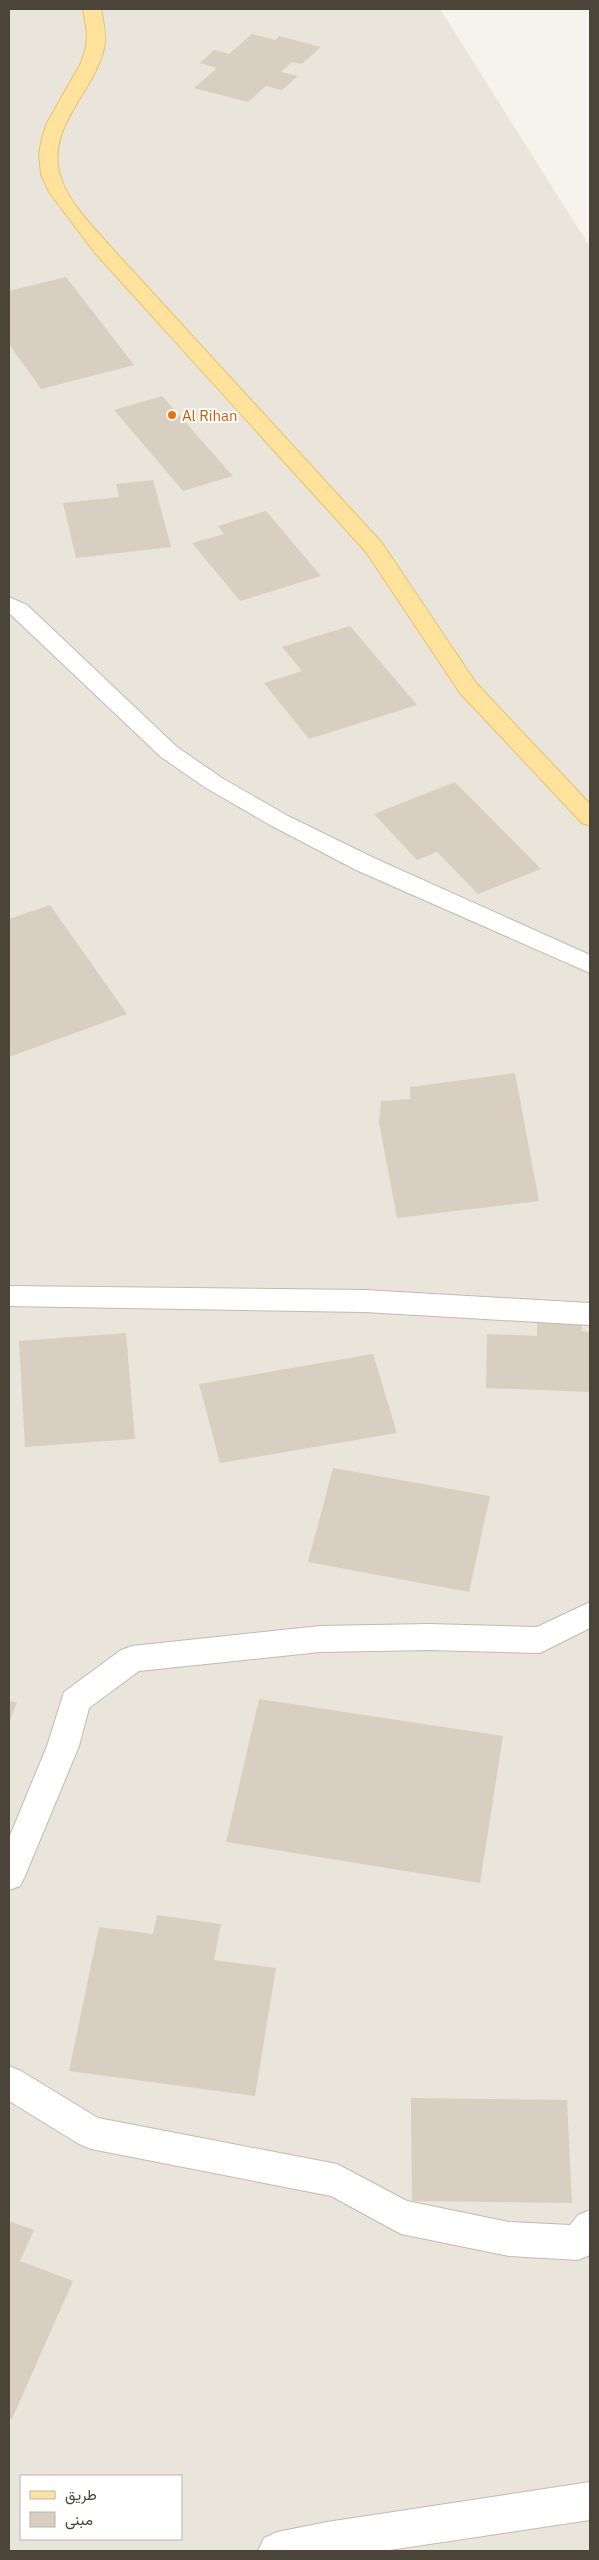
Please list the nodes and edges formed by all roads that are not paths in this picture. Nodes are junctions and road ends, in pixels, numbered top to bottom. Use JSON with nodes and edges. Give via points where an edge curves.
{"nodes":[{"id":1,"x":92,"y":9,"type":"edge"},
{"id":2,"x":9,"y":604,"type":"edge"},
{"id":3,"x":590,"y":818,"type":"edge"},
{"id":4,"x":590,"y":964,"type":"edge"},
{"id":5,"x":9,"y":1296,"type":"edge"},
{"id":6,"x":590,"y":1314,"type":"edge"},
{"id":7,"x":590,"y":1614,"type":"edge"},
{"id":8,"x":9,"y":1876,"type":"edge"},
{"id":9,"x":9,"y":2082,"type":"edge"},
{"id":10,"x":590,"y":2227,"type":"edge"},
{"id":11,"x":590,"y":2501,"type":"edge"},
{"id":12,"x":277,"y":2551,"type":"edge"}],
"edges":[{"from":1,"to":3,"type":"main road","via":[[95,46],[79,84],[58,116],[48,146],[50,175],[64,201],[102,249],[374,548],[468,688]]},
{"from":2,"to":4,"type":"street","via":[[169,752],[214,783],[365,864]]},
{"from":5,"to":6,"type":"street","via":[[365,1301]]},
{"from":7,"to":8,"type":"street","via":[[540,1640],[320,1639],[132,1659],[75,1701],[63,1746]]},
{"from":9,"to":10,"type":"street","via":[[91,2133],[337,2181],[402,2217],[509,2239],[578,2243]]},
{"from":11,"to":12,"type":"street"}]}
